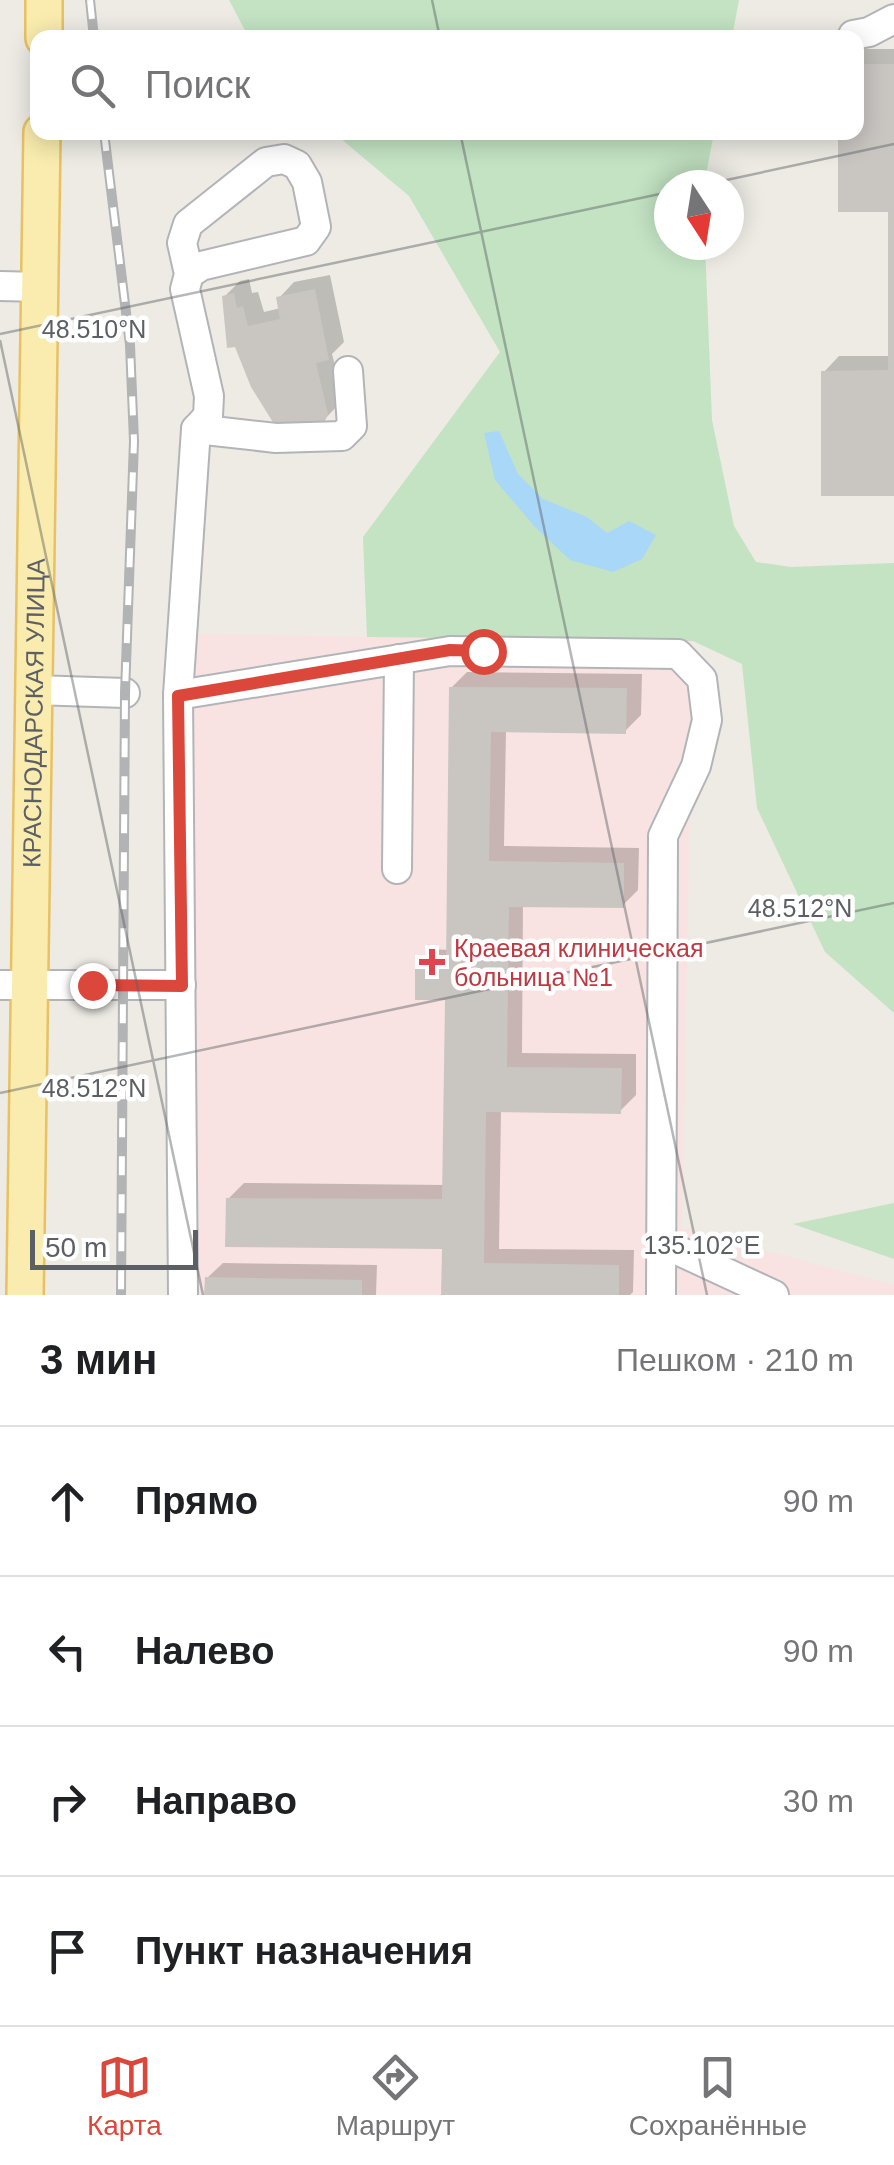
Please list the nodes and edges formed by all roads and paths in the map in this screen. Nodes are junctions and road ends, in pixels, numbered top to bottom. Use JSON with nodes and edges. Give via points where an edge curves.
{"nodes":[{"id":1,"x":44,"y":0,"type":"edge"},
{"id":2,"x":894,"y":19,"type":"edge"},
{"id":3,"x":44,"y":30,"type":"edge"},
{"id":4,"x":864,"y":33,"type":"edge"},
{"id":5,"x":42,"y":140,"type":"edge"},
{"id":6,"x":189,"y":274,"type":"junction"},
{"id":7,"x":0,"y":286,"type":"edge"},
{"id":8,"x":40,"y":287,"type":"junction"},
{"id":9,"x":348,"y":371,"type":"dead end"},
{"id":10,"x":196,"y":429,"type":"junction"},
{"id":11,"x":399,"y":659,"type":"junction"},
{"id":12,"x":34,"y":690,"type":"junction"},
{"id":13,"x":126,"y":692,"type":"dead end"},
{"id":14,"x":178,"y":696,"type":"junction"},
{"id":15,"x":397,"y":869,"type":"dead end"},
{"id":16,"x":15,"y":986,"type":"edge"},
{"id":17,"x":182,"y":986,"type":"junction"},
{"id":18,"x":662,"y":1243,"type":"junction"},
{"id":19,"x":25,"y":1295,"type":"edge"},
{"id":20,"x":183,"y":1295,"type":"edge"},
{"id":21,"x":661,"y":1295,"type":"edge"},
{"id":22,"x":774,"y":1295,"type":"edge"}],
"edges":[{"from":1,"to":3,"type":"main road"},
{"from":2,"to":4,"type":"street"},
{"from":5,"to":8,"type":"main road","name":"КРАСНОДАРСКАЯ УЛИЦА"},
{"from":6,"to":6,"type":"street","via":[[182,243],[188,224],[266,162],[298,165],[316,227],[306,240]]},
{"from":6,"to":10,"type":"street","via":[[185,289],[209,396],[208,416]]},
{"from":7,"to":8,"type":"street"},
{"from":8,"to":12,"type":"main road","name":"КРАСНОДАРСКАЯ УЛИЦА"},
{"from":9,"to":10,"type":"street","via":[[352,426],[342,436],[276,438]]},
{"from":10,"to":14,"type":"street"},
{"from":11,"to":14,"type":"street"},
{"from":11,"to":15,"type":"street"},
{"from":11,"to":18,"type":"street","via":[[450,650],[678,654],[702,678],[707,720],[696,766],[664,836]]},
{"from":12,"to":13,"type":"street"},
{"from":12,"to":16,"type":"main road","name":"КРАСНОДАРСКАЯ УЛИЦА"},
{"from":14,"to":17,"type":"street"},
{"from":16,"to":17,"type":"street"},
{"from":16,"to":19,"type":"main road","name":"КРАСНОДАРСКАЯ УЛИЦА"},
{"from":17,"to":20,"type":"street"},
{"from":18,"to":21,"type":"street"},
{"from":18,"to":22,"type":"street"}]}
